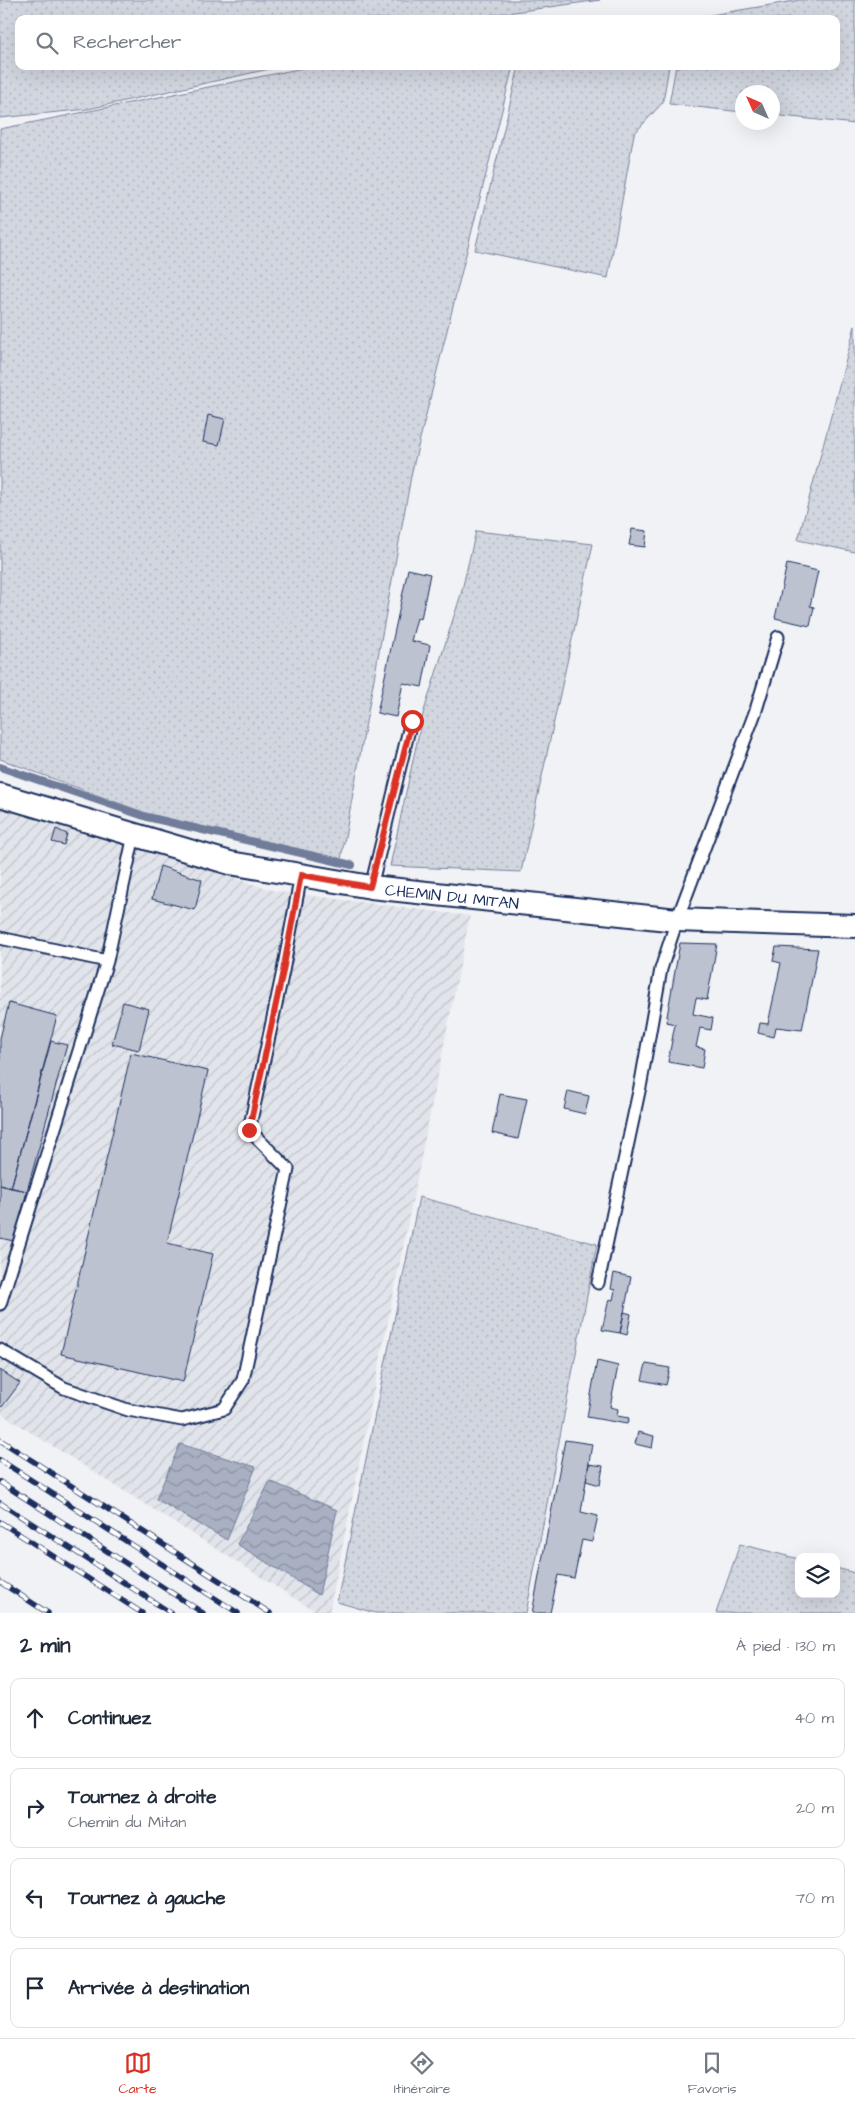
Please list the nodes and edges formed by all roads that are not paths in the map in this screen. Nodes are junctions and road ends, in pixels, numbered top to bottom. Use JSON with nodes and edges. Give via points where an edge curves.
{"nodes":[{"id":1,"x":778,"y":637,"type":"dead end"},
{"id":2,"x":412,"y":721,"type":"dead end"},
{"id":3,"x":0,"y":795,"type":"edge"},
{"id":4,"x":134,"y":835,"type":"junction"},
{"id":5,"x":301,"y":875,"type":"junction"},
{"id":6,"x":370,"y":887,"type":"junction"},
{"id":7,"x":677,"y":920,"type":"junction"},
{"id":8,"x":855,"y":926,"type":"edge"},
{"id":9,"x":0,"y":938,"type":"edge"},
{"id":10,"x":107,"y":962,"type":"junction"},
{"id":11,"x":598,"y":1284,"type":"dead end"},
{"id":12,"x":0,"y":1304,"type":"edge"},
{"id":13,"x":0,"y":1350,"type":"edge"}],
"edges":[{"from":1,"to":7,"type":"lane","via":[[756,710]]},
{"from":2,"to":6,"type":"lane"},
{"from":3,"to":4,"type":"street","name":"CHEMIN DU MITAN"},
{"from":4,"to":5,"type":"street","name":"CHEMIN DU MITAN","via":[[230,862]]},
{"from":4,"to":10,"type":"lane"},
{"from":5,"to":6,"type":"street","name":"CHEMIN DU MITAN"},
{"from":5,"to":13,"type":"lane","via":[[249,1130],[288,1169],[243,1380],[224,1409],[182,1420],[128,1410],[64,1388]]},
{"from":6,"to":7,"type":"street","name":"CHEMIN DU MITAN"},
{"from":7,"to":8,"type":"street","name":"CHEMIN DU MITAN"},
{"from":7,"to":11,"type":"lane","via":[[661,969],[641,1082]]},
{"from":9,"to":10,"type":"lane"},
{"from":10,"to":12,"type":"lane"}]}
